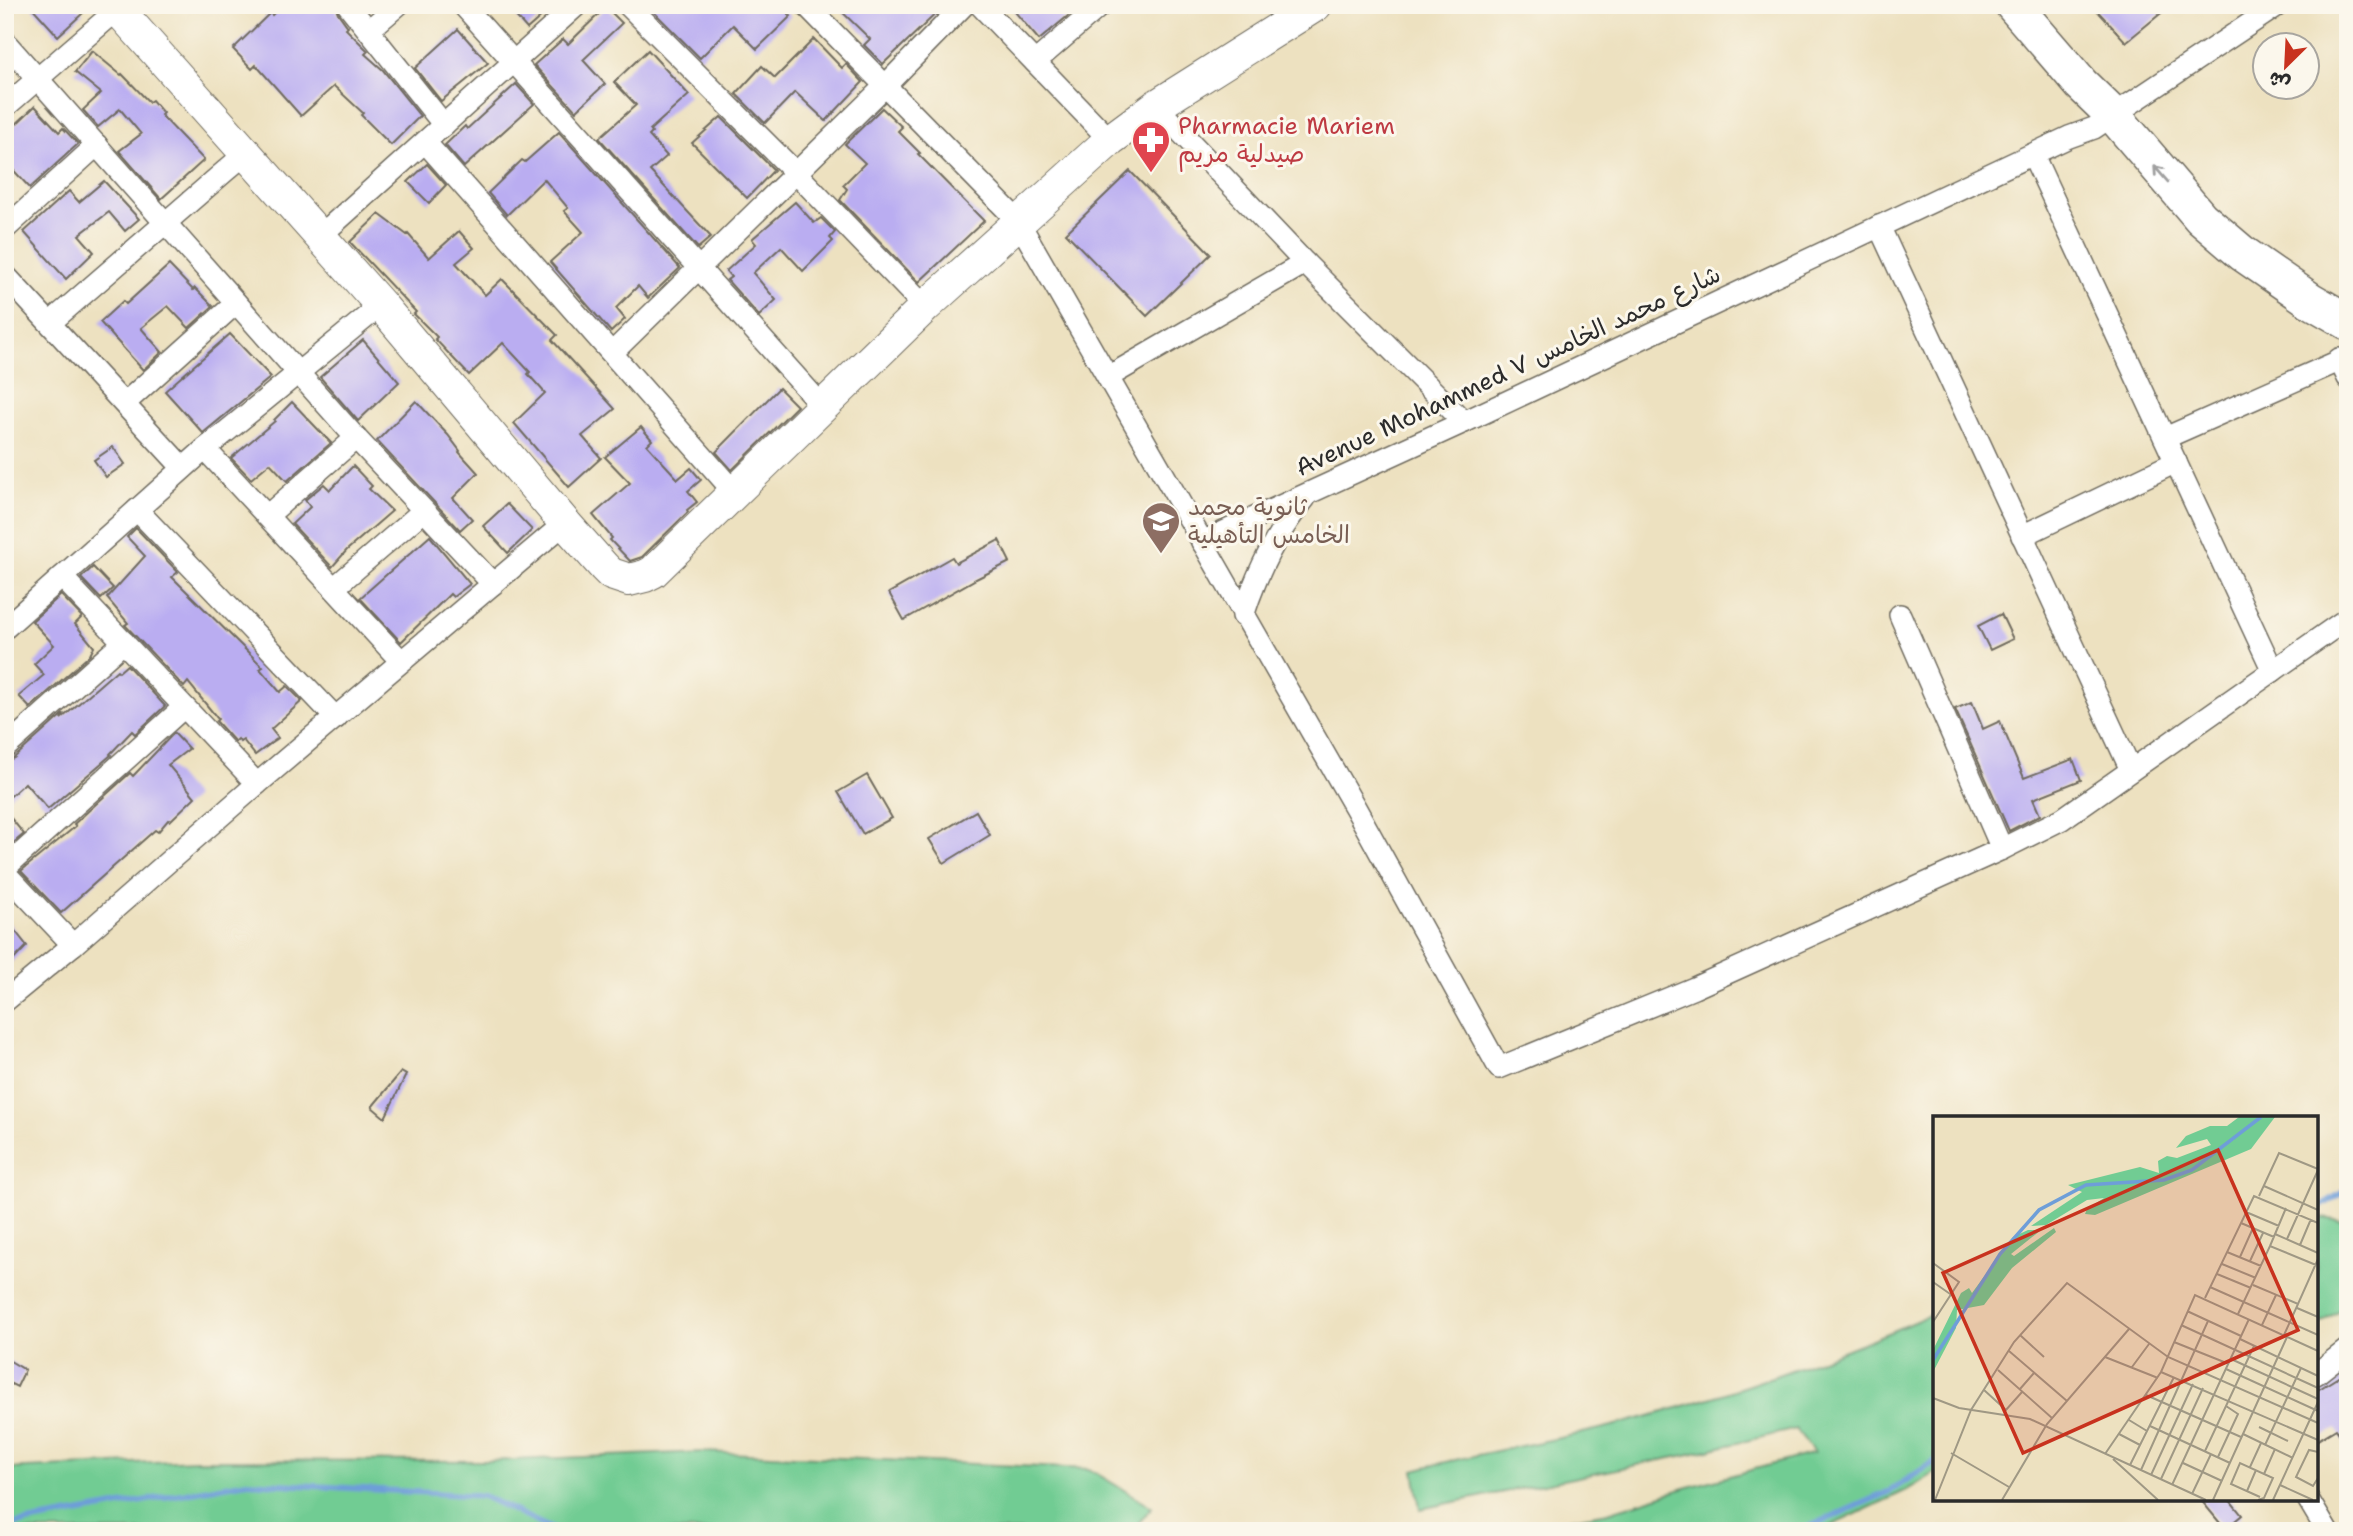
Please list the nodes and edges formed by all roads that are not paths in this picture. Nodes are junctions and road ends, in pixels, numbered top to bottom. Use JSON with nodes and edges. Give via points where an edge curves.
{"nodes":[{"id":1,"x":348,"y":5,"type":"edge"},
{"id":2,"x":398,"y":5,"type":"edge"},
{"id":3,"x":463,"y":5,"type":"edge"},
{"id":4,"x":628,"y":5,"type":"edge"},
{"id":5,"x":806,"y":5,"type":"edge"},
{"id":6,"x":964,"y":5,"type":"edge"},
{"id":7,"x":981,"y":5,"type":"edge"},
{"id":8,"x":1101,"y":5,"type":"edge"},
{"id":9,"x":2013,"y":5,"type":"edge"},
{"id":10,"x":2278,"y":5,"type":"edge"},
{"id":11,"x":575,"y":6,"type":"edge"},
{"id":12,"x":116,"y":7,"type":"edge"},
{"id":13,"x":1294,"y":11,"type":"edge"},
{"id":14,"x":369,"y":30,"type":"junction"},
{"id":15,"x":5,"y":42,"type":"edge"},
{"id":16,"x":1035,"y":62,"type":"junction"},
{"id":17,"x":514,"y":64,"type":"junction"},
{"id":18,"x":37,"y":79,"type":"junction"},
{"id":19,"x":884,"y":87,"type":"junction"},
{"id":20,"x":1156,"y":106,"type":"junction"},
{"id":21,"x":5,"y":107,"type":"edge"},
{"id":22,"x":2104,"y":122,"type":"junction"},
{"id":23,"x":444,"y":125,"type":"junction"},
{"id":24,"x":1110,"y":140,"type":"junction"},
{"id":25,"x":425,"y":142,"type":"junction"},
{"id":26,"x":97,"y":145,"type":"junction"},
{"id":27,"x":246,"y":153,"type":"junction"},
{"id":28,"x":2034,"y":155,"type":"junction"},
{"id":29,"x":796,"y":173,"type":"junction"},
{"id":30,"x":1018,"y":221,"type":"junction"},
{"id":31,"x":165,"y":223,"type":"junction"},
{"id":32,"x":1879,"y":226,"type":"junction"},
{"id":33,"x":5,"y":229,"type":"edge"},
{"id":34,"x":320,"y":236,"type":"junction"},
{"id":35,"x":1305,"y":263,"type":"junction"},
{"id":36,"x":698,"y":269,"type":"junction"},
{"id":37,"x":5,"y":275,"type":"edge"},
{"id":38,"x":236,"y":303,"type":"junction"},
{"id":39,"x":381,"y":305,"type":"junction"},
{"id":40,"x":925,"y":307,"type":"junction"},
{"id":41,"x":2348,"y":322,"type":"edge"},
{"id":42,"x":50,"y":323,"type":"junction"},
{"id":43,"x":612,"y":353,"type":"junction"},
{"id":44,"x":2345,"y":354,"type":"edge"},
{"id":45,"x":298,"y":372,"type":"junction"},
{"id":46,"x":1108,"y":377,"type":"junction"},
{"id":47,"x":2348,"y":379,"type":"edge"},
{"id":48,"x":125,"y":403,"type":"junction"},
{"id":49,"x":822,"y":407,"type":"junction"},
{"id":50,"x":1464,"y":422,"type":"junction"},
{"id":51,"x":356,"y":438,"type":"junction"},
{"id":52,"x":2165,"y":438,"type":"junction"},
{"id":53,"x":205,"y":449,"type":"junction"},
{"id":54,"x":2176,"y":462,"type":"junction"},
{"id":55,"x":183,"y":468,"type":"junction"},
{"id":56,"x":735,"y":493,"type":"junction"},
{"id":57,"x":1309,"y":494,"type":"junction"},
{"id":58,"x":137,"y":510,"type":"junction"},
{"id":59,"x":423,"y":511,"type":"junction"},
{"id":60,"x":267,"y":516,"type":"junction"},
{"id":61,"x":565,"y":523,"type":"junction"},
{"id":62,"x":2022,"y":536,"type":"junction"},
{"id":63,"x":1202,"y":542,"type":"junction"},
{"id":64,"x":62,"y":577,"type":"junction"},
{"id":65,"x":493,"y":584,"type":"junction"},
{"id":66,"x":335,"y":587,"type":"junction"},
{"id":67,"x":1900,"y":615,"type":"dead end"},
{"id":68,"x":1243,"y":616,"type":"junction"},
{"id":69,"x":2348,"y":618,"type":"edge"},
{"id":70,"x":5,"y":628,"type":"edge"},
{"id":71,"x":124,"y":642,"type":"junction"},
{"id":72,"x":401,"y":662,"type":"junction"},
{"id":73,"x":2273,"y":671,"type":"junction"},
{"id":74,"x":184,"y":707,"type":"junction"},
{"id":75,"x":336,"y":718,"type":"junction"},
{"id":76,"x":5,"y":748,"type":"edge"},
{"id":77,"x":2131,"y":770,"type":"junction"},
{"id":78,"x":257,"y":784,"type":"junction"},
{"id":79,"x":2002,"y":849,"type":"junction"},
{"id":80,"x":5,"y":871,"type":"edge"},
{"id":81,"x":73,"y":945,"type":"junction"},
{"id":82,"x":5,"y":1001,"type":"edge"},
{"id":83,"x":2348,"y":1349,"type":"edge"},
{"id":84,"x":2318,"y":1372,"type":"edge"},
{"id":85,"x":2309,"y":1501,"type":"edge"},
{"id":86,"x":2327,"y":1531,"type":"edge"}],
"edges":[{"from":1,"to":14,"type":"street"},
{"from":2,"to":14,"type":"street"},
{"from":3,"to":17,"type":"street"},
{"from":4,"to":29,"type":"street"},
{"from":5,"to":19,"type":"street"},
{"from":6,"to":19,"type":"street"},
{"from":7,"to":16,"type":"street"},
{"from":8,"to":16,"type":"street"},
{"from":9,"to":22,"type":"main road","via":[[2081,84]]},
{"from":10,"to":22,"type":"street","name":"Avenue Mohammed V شارع محمد الخامس"},
{"from":11,"to":17,"type":"street"},
{"from":12,"to":18,"type":"street"},
{"from":12,"to":27,"type":"street"},
{"from":13,"to":20,"type":"street"},
{"from":14,"to":23,"type":"street"},
{"from":15,"to":18,"type":"street"},
{"from":16,"to":24,"type":"street"},
{"from":17,"to":23,"type":"street"},
{"from":17,"to":36,"type":"street"},
{"from":18,"to":21,"type":"street"},
{"from":18,"to":26,"type":"street"},
{"from":19,"to":29,"type":"street"},
{"from":19,"to":30,"type":"street"},
{"from":20,"to":24,"type":"street"},
{"from":20,"to":35,"type":"street"},
{"from":22,"to":28,"type":"street","name":"Avenue Mohammed V شارع محمد الخامس"},
{"from":41,"to":22,"type":"main road","one_way":true,"via":[[2225,240]]},
{"from":22,"to":44,"type":"main road","via":[[2144,191],[2220,262]]},
{"from":23,"to":25,"type":"street"},
{"from":24,"to":30,"type":"street"},
{"from":25,"to":34,"type":"street"},
{"from":25,"to":43,"type":"street"},
{"from":26,"to":31,"type":"street"},
{"from":26,"to":33,"type":"street"},
{"from":27,"to":31,"type":"street"},
{"from":27,"to":34,"type":"street"},
{"from":28,"to":32,"type":"street","name":"Avenue Mohammed V شارع محمد الخامس"},
{"from":28,"to":52,"type":"street"},
{"from":29,"to":36,"type":"street"},
{"from":29,"to":40,"type":"street"},
{"from":30,"to":40,"type":"street"},
{"from":30,"to":46,"type":"street"},
{"from":31,"to":38,"type":"street"},
{"from":31,"to":42,"type":"street"},
{"from":32,"to":50,"type":"street","name":"Avenue Mohammed V شارع محمد الخامس"},
{"from":32,"to":62,"type":"street"},
{"from":34,"to":39,"type":"street"},
{"from":35,"to":46,"type":"street"},
{"from":35,"to":50,"type":"street"},
{"from":36,"to":43,"type":"street"},
{"from":36,"to":49,"type":"street"},
{"from":37,"to":42,"type":"street"},
{"from":38,"to":45,"type":"street"},
{"from":38,"to":48,"type":"street"},
{"from":39,"to":45,"type":"street"},
{"from":39,"to":61,"type":"street"},
{"from":40,"to":49,"type":"street"},
{"from":42,"to":48,"type":"street"},
{"from":43,"to":56,"type":"street"},
{"from":44,"to":47,"type":"street"},
{"from":44,"to":52,"type":"street"},
{"from":45,"to":51,"type":"street"},
{"from":45,"to":53,"type":"street"},
{"from":46,"to":63,"type":"street"},
{"from":48,"to":55,"type":"street"},
{"from":49,"to":56,"type":"street"},
{"from":50,"to":57,"type":"street","name":"Avenue Mohammed V شارع محمد الخامس"},
{"from":51,"to":59,"type":"street"},
{"from":51,"to":60,"type":"street"},
{"from":52,"to":54,"type":"street"},
{"from":53,"to":55,"type":"street"},
{"from":53,"to":60,"type":"street"},
{"from":54,"to":62,"type":"street"},
{"from":54,"to":73,"type":"street"},
{"from":55,"to":58,"type":"street"},
{"from":56,"to":61,"type":"street","via":[[653,572],[637,579],[611,573]]},
{"from":57,"to":63,"type":"street","name":"Avenue Mohammed V شارع محمد الخامس"},
{"from":57,"to":68,"type":"street","via":[[1268,551]]},
{"from":58,"to":64,"type":"street"},
{"from":58,"to":75,"type":"street"},
{"from":59,"to":65,"type":"street"},
{"from":59,"to":66,"type":"street"},
{"from":60,"to":66,"type":"street"},
{"from":61,"to":65,"type":"street"},
{"from":62,"to":77,"type":"street"},
{"from":63,"to":68,"type":"street"},
{"from":64,"to":70,"type":"street"},
{"from":64,"to":71,"type":"street"},
{"from":65,"to":72,"type":"street"},
{"from":66,"to":72,"type":"street"},
{"from":67,"to":79,"type":"street"},
{"from":68,"to":79,"type":"street","via":[[1499,1068],[1694,988]]},
{"from":69,"to":73,"type":"street"},
{"from":71,"to":74,"type":"street"},
{"from":71,"to":76,"type":"street"},
{"from":72,"to":75,"type":"street"},
{"from":73,"to":77,"type":"street"},
{"from":74,"to":78,"type":"street"},
{"from":74,"to":80,"type":"street"},
{"from":75,"to":78,"type":"street"},
{"from":77,"to":79,"type":"street","via":[[2062,819]]},
{"from":78,"to":81,"type":"street"},
{"from":80,"to":81,"type":"street"},
{"from":81,"to":82,"type":"street"},
{"from":83,"to":84,"type":"street"},
{"from":85,"to":86,"type":"street"}]}
